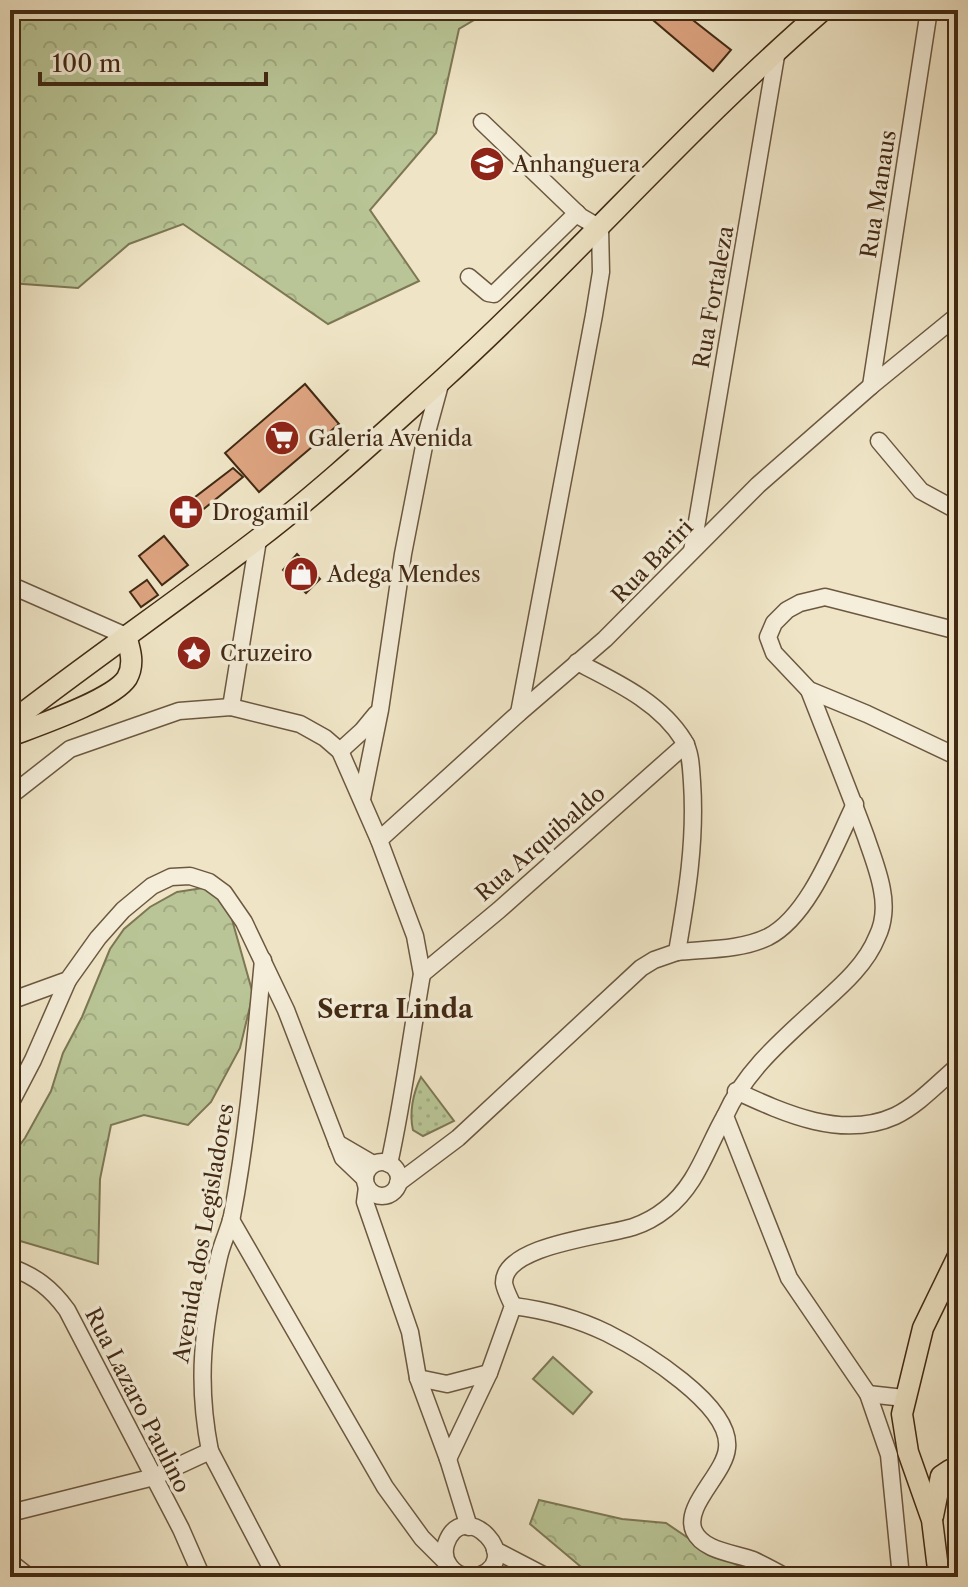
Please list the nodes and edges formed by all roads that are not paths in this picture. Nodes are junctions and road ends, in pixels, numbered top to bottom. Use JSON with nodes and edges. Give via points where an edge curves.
{"nodes":[{"id":1,"x":823,"y":10,"type":"edge"},
{"id":2,"x":929,"y":10,"type":"edge"},
{"id":3,"x":777,"y":50,"type":"junction"},
{"id":4,"x":482,"y":122,"type":"dead end"},
{"id":5,"x":577,"y":213,"type":"junction"},
{"id":6,"x":600,"y":228,"type":"junction"},
{"id":7,"x":523,"y":266,"type":"junction"},
{"id":8,"x":469,"y":277,"type":"dead end"},
{"id":9,"x":541,"y":284,"type":"junction"},
{"id":10,"x":958,"y":315,"type":"edge"},
{"id":11,"x":441,"y":381,"type":"junction"},
{"id":12,"x":871,"y":386,"type":"junction"},
{"id":13,"x":413,"y":404,"type":"junction"},
{"id":14,"x":426,"y":436,"type":"junction"},
{"id":15,"x":879,"y":441,"type":"dead end"},
{"id":16,"x":958,"y":511,"type":"edge"},
{"id":17,"x":258,"y":540,"type":"junction"},
{"id":18,"x":692,"y":551,"type":"junction"},
{"id":19,"x":10,"y":585,"type":"edge"},
{"id":20,"x":958,"y":631,"type":"edge"},
{"id":21,"x":126,"y":636,"type":"junction"},
{"id":22,"x":577,"y":662,"type":"junction"},
{"id":23,"x":809,"y":690,"type":"junction"},
{"id":24,"x":231,"y":707,"type":"junction"},
{"id":25,"x":380,"y":710,"type":"junction"},
{"id":26,"x":519,"y":713,"type":"junction"},
{"id":27,"x":10,"y":723,"type":"edge"},
{"id":28,"x":10,"y":736,"type":"edge"},
{"id":29,"x":686,"y":744,"type":"junction"},
{"id":30,"x":340,"y":751,"type":"junction"},
{"id":31,"x":958,"y":757,"type":"edge"},
{"id":32,"x":10,"y":796,"type":"edge"},
{"id":33,"x":362,"y":799,"type":"junction"},
{"id":34,"x":855,"y":804,"type":"junction"},
{"id":35,"x":379,"y":840,"type":"junction"},
{"id":36,"x":677,"y":952,"type":"junction"},
{"id":37,"x":263,"y":960,"type":"junction"},
{"id":38,"x":422,"y":974,"type":"junction"},
{"id":39,"x":68,"y":980,"type":"junction"},
{"id":40,"x":10,"y":1001,"type":"edge"},
{"id":41,"x":958,"y":1066,"type":"edge"},
{"id":42,"x":736,"y":1091,"type":"junction"},
{"id":43,"x":10,"y":1104,"type":"edge"},
{"id":44,"x":725,"y":1116,"type":"junction"},
{"id":45,"x":381,"y":1173,"type":"junction"},
{"id":46,"x":231,"y":1220,"type":"junction"},
{"id":47,"x":374,"y":1231,"type":"junction"},
{"id":48,"x":958,"y":1256,"type":"edge"},
{"id":49,"x":10,"y":1267,"type":"edge"},
{"id":50,"x":513,"y":1306,"type":"junction"},
{"id":51,"x":489,"y":1373,"type":"junction"},
{"id":52,"x":418,"y":1378,"type":"junction"},
{"id":53,"x":868,"y":1394,"type":"junction"},
{"id":54,"x":904,"y":1398,"type":"junction"},
{"id":55,"x":210,"y":1451,"type":"junction"},
{"id":56,"x":898,"y":1454,"type":"junction"},
{"id":57,"x":448,"y":1459,"type":"junction"},
{"id":58,"x":958,"y":1471,"type":"edge"},
{"id":59,"x":154,"y":1477,"type":"junction"},
{"id":60,"x":10,"y":1513,"type":"edge"},
{"id":61,"x":932,"y":1520,"type":"junction"},
{"id":62,"x":469,"y":1527,"type":"junction"},
{"id":63,"x":495,"y":1550,"type":"junction"},
{"id":64,"x":10,"y":1562,"type":"edge"},
{"id":65,"x":448,"y":1569,"type":"edge"},
{"id":66,"x":483,"y":1575,"type":"edge"},
{"id":67,"x":29,"y":1577,"type":"edge"},
{"id":68,"x":202,"y":1577,"type":"edge"},
{"id":69,"x":276,"y":1577,"type":"edge"},
{"id":70,"x":467,"y":1577,"type":"edge"},
{"id":71,"x":547,"y":1577,"type":"edge"},
{"id":72,"x":786,"y":1577,"type":"edge"},
{"id":73,"x":901,"y":1577,"type":"edge"},
{"id":74,"x":939,"y":1577,"type":"edge"}],
"edges":[{"from":1,"to":3,"type":"main road"},
{"from":2,"to":12,"type":"street","name":"Rua Manaus"},
{"from":3,"to":6,"type":"main road"},
{"from":3,"to":18,"type":"street","name":"Rua Fortaleza"},
{"from":4,"to":5,"type":"street"},
{"from":5,"to":6,"type":"street"},
{"from":5,"to":7,"type":"street"},
{"from":6,"to":9,"type":"main road"},
{"from":6,"to":26,"type":"street","via":[[601,272],[594,315]]},
{"from":7,"to":8,"type":"street","via":[[491,295]]},
{"from":7,"to":9,"type":"street"},
{"from":9,"to":11,"type":"main road"},
{"from":10,"to":12,"type":"street","name":"Rua Bariri"},
{"from":11,"to":13,"type":"main road"},
{"from":11,"to":14,"type":"street"},
{"from":12,"to":18,"type":"street","name":"Rua Bariri"},
{"from":13,"to":14,"type":"street"},
{"from":13,"to":17,"type":"main road"},
{"from":14,"to":25,"type":"street"},
{"from":15,"to":16,"type":"street","via":[[921,491]]},
{"from":17,"to":21,"type":"main road"},
{"from":17,"to":24,"type":"street"},
{"from":18,"to":22,"type":"street","name":"Rua Bariri"},
{"from":19,"to":21,"type":"street"},
{"from":20,"to":23,"type":"street","via":[[825,597],[800,603],[774,623],[768,637],[774,653]]},
{"from":21,"to":27,"type":"main road"},
{"from":21,"to":28,"type":"main road","via":[[131,669],[120,686]]},
{"from":22,"to":26,"type":"street","name":"Rua Bariri"},
{"from":22,"to":29,"type":"street","via":[[656,708]]},
{"from":23,"to":31,"type":"street"},
{"from":23,"to":34,"type":"street"},
{"from":24,"to":30,"type":"street","via":[[300,724]]},
{"from":24,"to":32,"type":"street","via":[[169,713],[70,749]]},
{"from":25,"to":30,"type":"street"},
{"from":25,"to":33,"type":"street"},
{"from":26,"to":35,"type":"street","name":"Rua Bariri"},
{"from":29,"to":36,"type":"street","via":[[695,815]]},
{"from":29,"to":38,"type":"street","name":"Rua Arquibaldo"},
{"from":30,"to":33,"type":"street"},
{"from":33,"to":35,"type":"street"},
{"from":34,"to":36,"type":"street","via":[[801,907],[786,925],[743,945]]},
{"from":34,"to":42,"type":"street","via":[[883,893],[878,937],[850,975]]},
{"from":35,"to":38,"type":"street","via":[[415,936]]},
{"from":36,"to":45,"type":"street","via":[[641,968],[444,1150]]},
{"from":37,"to":39,"type":"street","via":[[224,893],[190,876],[171,877],[123,910]]},
{"from":37,"to":45,"type":"street","via":[[343,1158]]},
{"from":37,"to":46,"type":"street","name":"Avenida dos Legisladores"},
{"from":38,"to":45,"type":"street","via":[[400,1115]]},
{"from":39,"to":40,"type":"street"},
{"from":39,"to":43,"type":"street"},
{"from":41,"to":42,"type":"street","via":[[897,1115],[876,1123],[796,1117]]},
{"from":42,"to":44,"type":"street"},
{"from":44,"to":50,"type":"street","via":[[694,1181],[667,1209],[633,1227],[532,1253],[513,1263],[504,1285]]},
{"from":44,"to":53,"type":"street","via":[[789,1278]]},
{"from":45,"to":47,"type":"street","via":[[365,1202]]},
{"from":45,"to":47,"type":"street","via":[[375,1194],[385,1195]]},
{"from":46,"to":55,"type":"street","name":"Avenida dos Legisladores","via":[[204,1340],[203,1417]]},
{"from":46,"to":65,"type":"street","via":[[385,1487]]},
{"from":47,"to":52,"type":"street","via":[[410,1332]]},
{"from":48,"to":54,"type":"main road","via":[[923,1328]]},
{"from":49,"to":59,"type":"street","name":"Rua Lazaro Paulino","via":[[40,1281],[67,1310]]},
{"from":50,"to":51,"type":"street"},
{"from":50,"to":72,"type":"street","via":[[608,1334],[700,1398],[724,1429],[728,1444],[726,1457],[694,1510],[693,1529],[715,1548]]},
{"from":51,"to":52,"type":"street","via":[[447,1384]]},
{"from":51,"to":57,"type":"street"},
{"from":52,"to":57,"type":"street"},
{"from":53,"to":54,"type":"street"},
{"from":53,"to":56,"type":"street"},
{"from":54,"to":56,"type":"main road"},
{"from":55,"to":59,"type":"street"},
{"from":55,"to":69,"type":"street","name":"Avenida dos Legisladores"},
{"from":56,"to":61,"type":"main road"},
{"from":56,"to":73,"type":"street"},
{"from":57,"to":62,"type":"street"},
{"from":58,"to":61,"type":"main road","via":[[941,1476]]},
{"from":59,"to":60,"type":"street"},
{"from":59,"to":68,"type":"street","name":"Rua Lazaro Paulino"},
{"from":61,"to":74,"type":"main road"},
{"from":62,"to":63,"type":"street","via":[[489,1535]]},
{"from":62,"to":65,"type":"street","via":[[447,1542]]},
{"from":63,"to":66,"type":"street","via":[[492,1566]]},
{"from":63,"to":71,"type":"street"},
{"from":64,"to":67,"type":"street"},
{"from":65,"to":70,"type":"street"}]}
